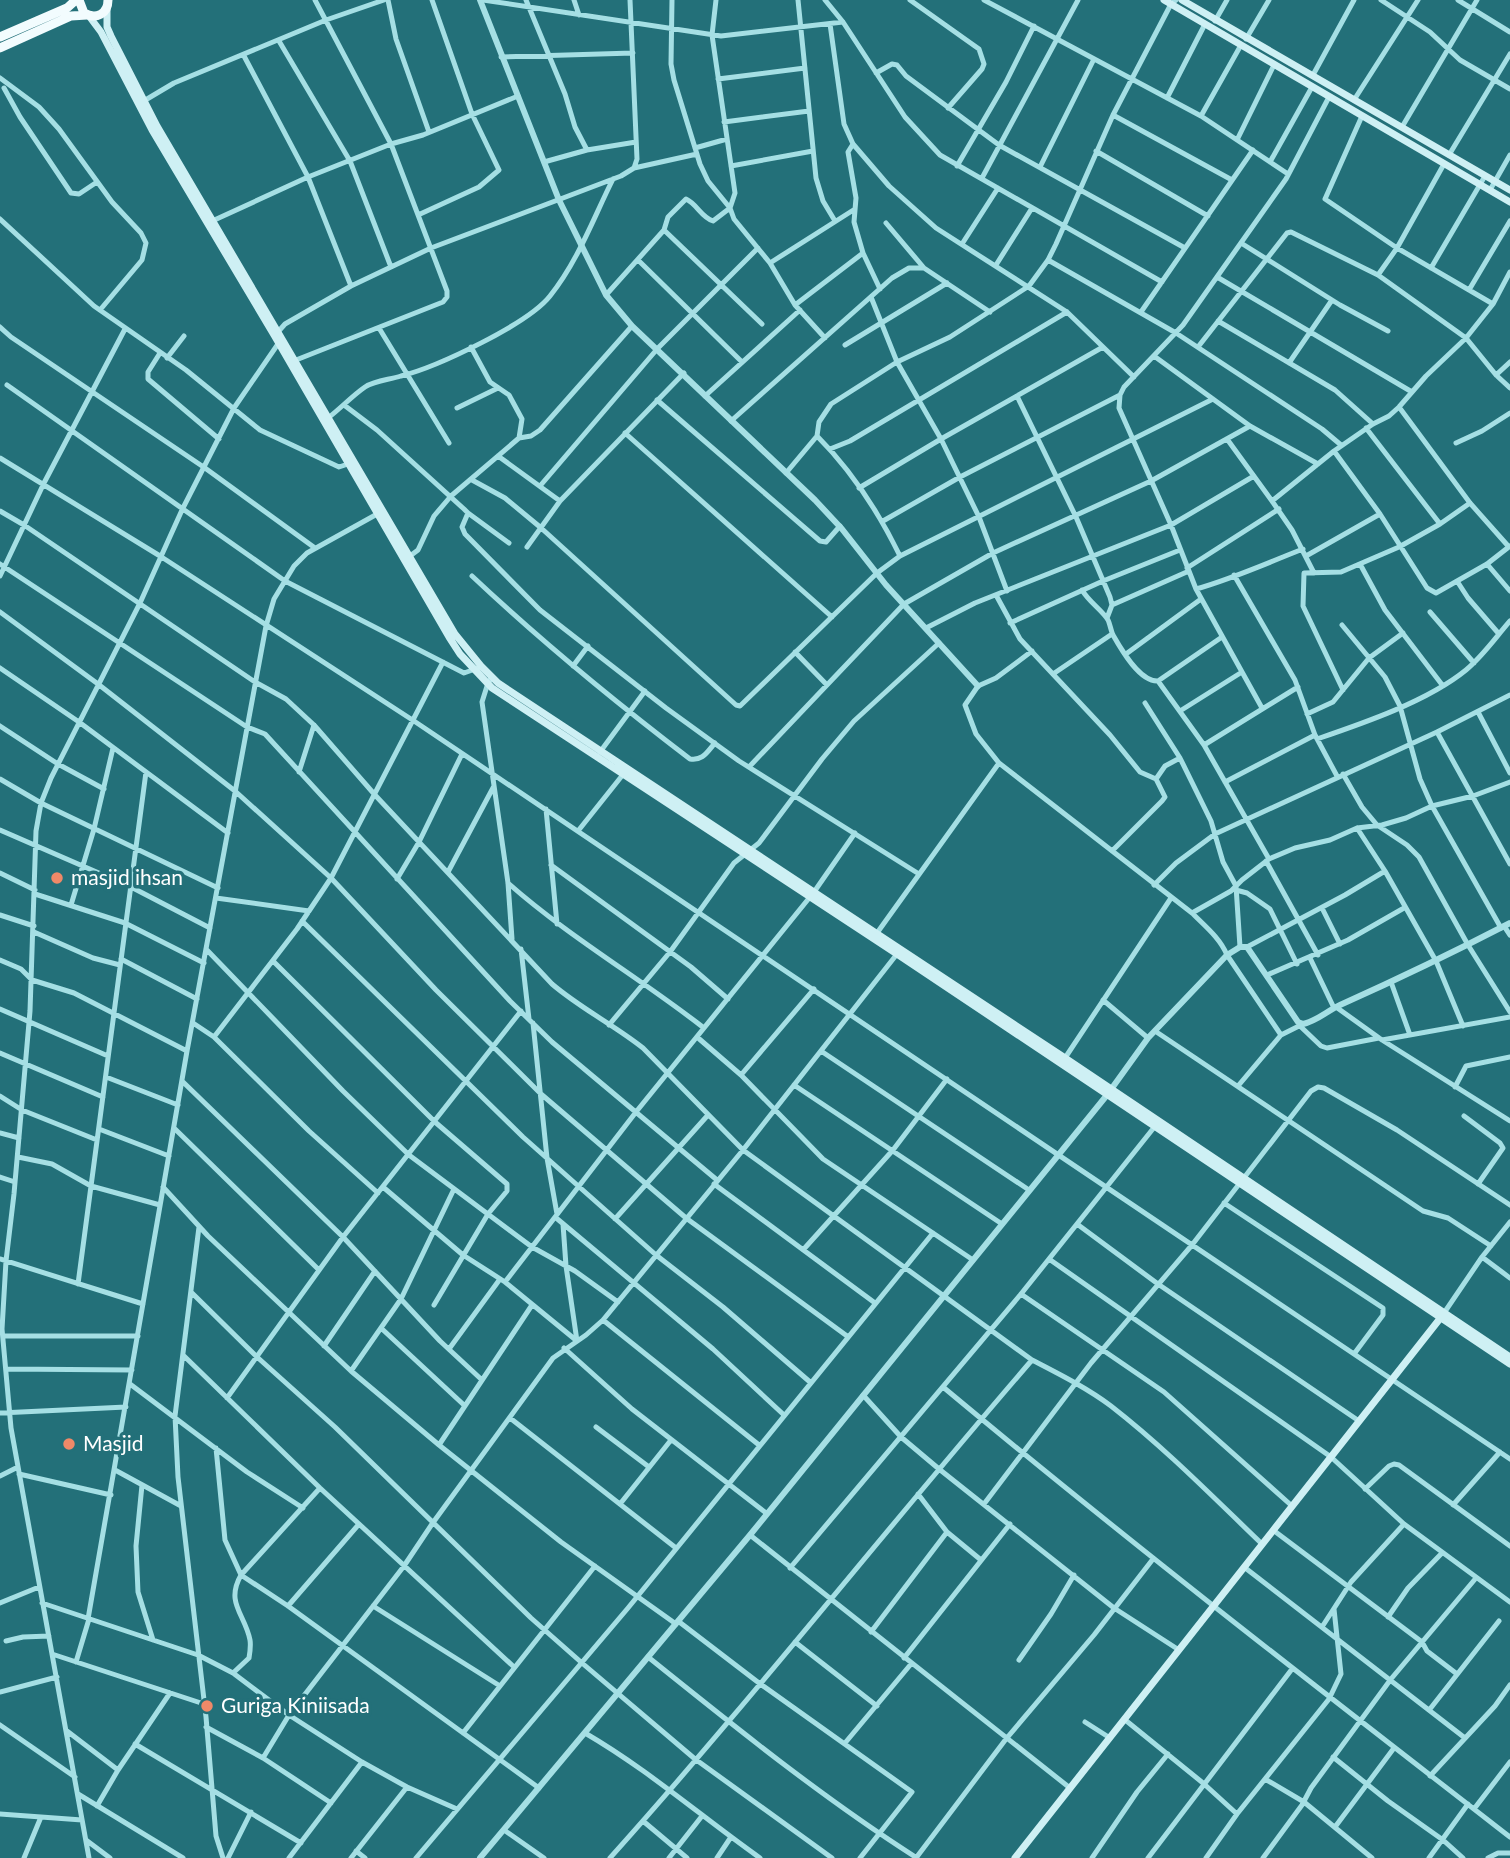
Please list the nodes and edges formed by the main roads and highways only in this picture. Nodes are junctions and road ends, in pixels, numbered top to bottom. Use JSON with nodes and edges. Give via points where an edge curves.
{"nodes":[{"id":1,"x":77,"y":0,"type":"edge"},
{"id":2,"x":1182,"y":0,"type":"edge"},
{"id":3,"x":1170,"y":1,"type":"edge"},
{"id":4,"x":109,"y":3,"type":"edge"},
{"id":5,"x":88,"y":15,"type":"junction"},
{"id":6,"x":0,"y":37,"type":"edge"},
{"id":7,"x":1243,"y":42,"type":"junction"},
{"id":8,"x":0,"y":48,"type":"edge"},
{"id":9,"x":141,"y":103,"type":"junction"},
{"id":10,"x":1510,"y":190,"type":"edge"},
{"id":11,"x":1510,"y":202,"type":"edge"},
{"id":12,"x":279,"y":337,"type":"junction"},
{"id":13,"x":380,"y":512,"type":"junction"},
{"id":14,"x":478,"y":668,"type":"junction"},
{"id":15,"x":490,"y":680,"type":"junction"},
{"id":16,"x":625,"y":772,"type":"junction"},
{"id":17,"x":812,"y":895,"type":"junction"},
{"id":18,"x":1109,"y":1093,"type":"junction"},
{"id":19,"x":1443,"y":1315,"type":"junction"},
{"id":20,"x":1510,"y":1357,"type":"edge"},
{"id":21,"x":1510,"y":1364,"type":"edge"},
{"id":22,"x":1017,"y":1855,"type":"edge"}],
"edges":[{"from":1,"to":5,"type":"highway"},
{"from":1,"to":6,"type":"highway"},
{"from":2,"to":7,"type":"main road"},
{"from":3,"to":7,"type":"main road"},
{"from":4,"to":5,"type":"highway","via":[[99,16]]},
{"from":4,"to":9,"type":"main road","via":[[107,27]]},
{"from":5,"to":8,"type":"highway","via":[[71,16]]},
{"from":5,"to":9,"type":"main road"},
{"from":7,"to":10,"type":"main road","via":[[1313,75]]},
{"from":7,"to":11,"type":"main road","via":[[1274,65]]},
{"from":9,"to":12,"type":"main road"},
{"from":12,"to":13,"type":"main road","via":[[348,464]]},
{"from":12,"to":13,"type":"main road"},
{"from":13,"to":14,"type":"main road"},
{"from":13,"to":14,"type":"main road","via":[[449,637]]},
{"from":14,"to":15,"type":"main road"},
{"from":15,"to":16,"type":"main road"},
{"from":15,"to":16,"type":"main road","via":[[512,702]]},
{"from":16,"to":17,"type":"main road"},
{"from":17,"to":18,"type":"main road"},
{"from":17,"to":18,"type":"main road","via":[[1065,1058]]},
{"from":18,"to":19,"type":"main road"},
{"from":19,"to":20,"type":"main road"},
{"from":19,"to":21,"type":"main road"},
{"from":19,"to":22,"type":"main road"}]}
